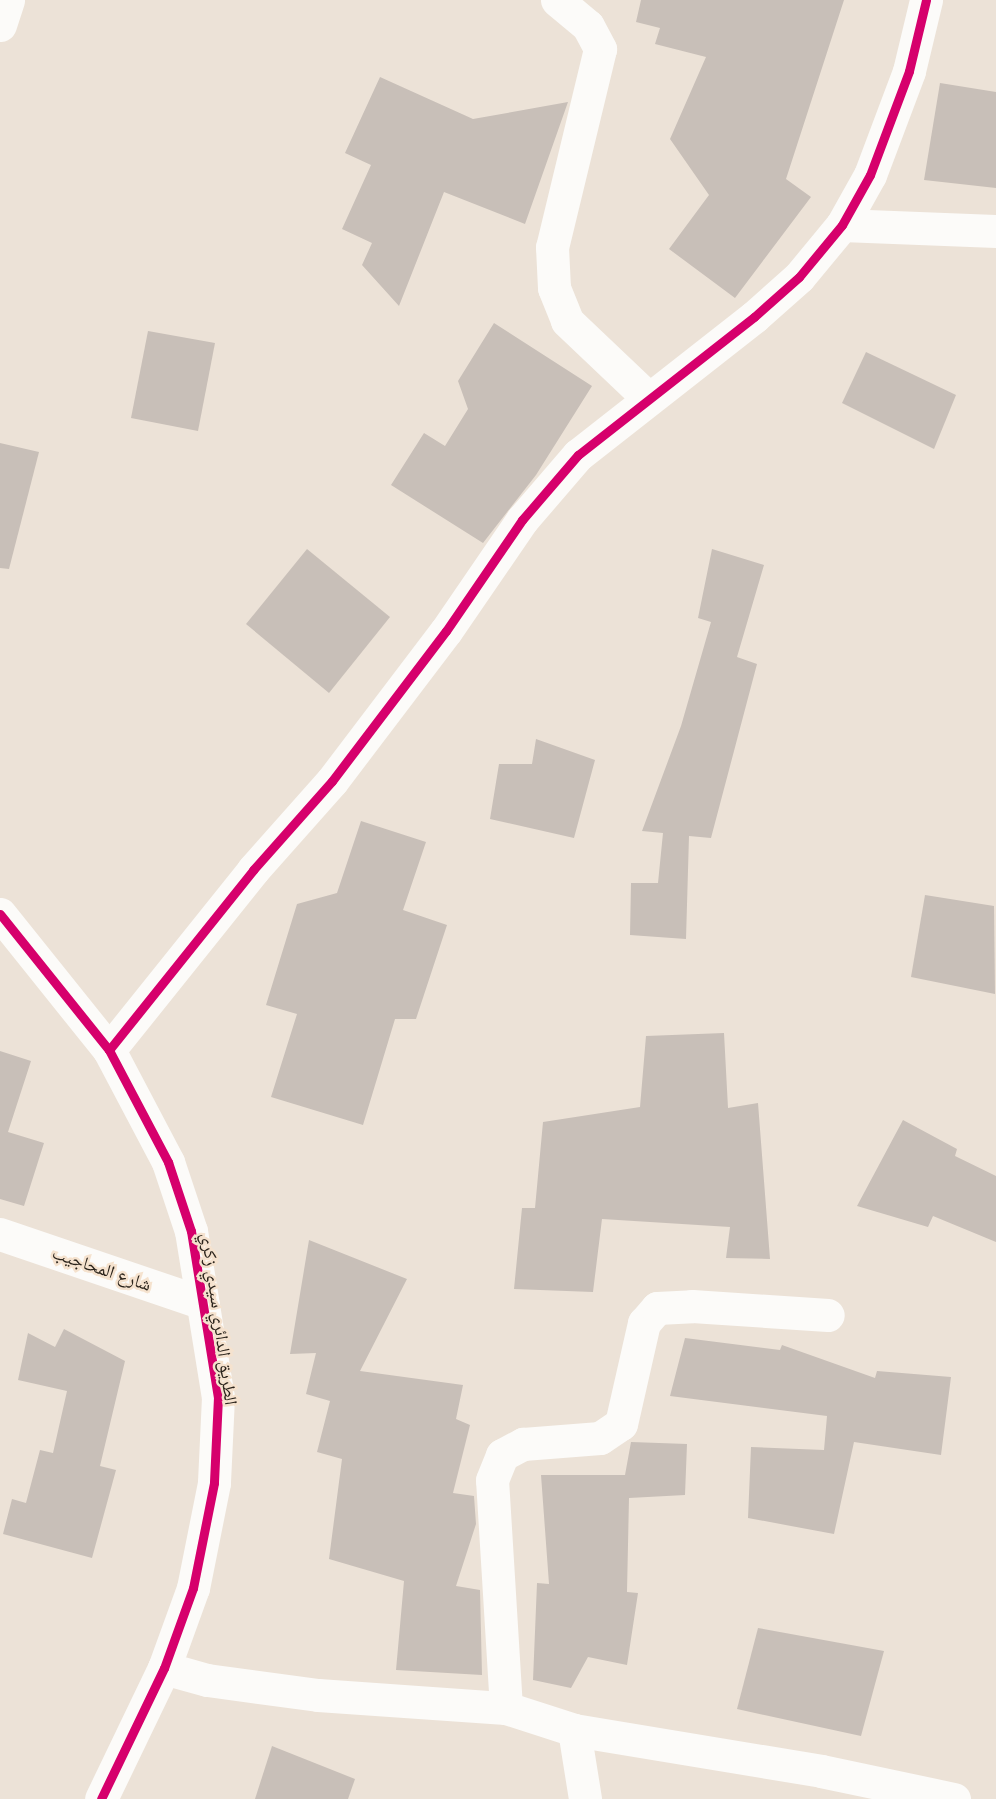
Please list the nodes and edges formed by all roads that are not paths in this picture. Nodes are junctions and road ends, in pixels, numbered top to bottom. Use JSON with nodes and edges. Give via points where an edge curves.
{"nodes":[{"id":1,"x":8,"y":0,"type":"edge"},
{"id":2,"x":557,"y":0,"type":"edge"},
{"id":3,"x":926,"y":0,"type":"edge"},
{"id":4,"x":0,"y":25,"type":"edge"},
{"id":5,"x":842,"y":225,"type":"junction"},
{"id":6,"x":996,"y":231,"type":"edge"},
{"id":7,"x":647,"y":397,"type":"junction"},
{"id":8,"x":0,"y":914,"type":"edge"},
{"id":9,"x":109,"y":1050,"type":"junction"},
{"id":10,"x":0,"y":1234,"type":"edge"},
{"id":11,"x":203,"y":1303,"type":"junction"},
{"id":12,"x":828,"y":1315,"type":"dead end"},
{"id":13,"x":164,"y":1668,"type":"junction"},
{"id":14,"x":506,"y":1708,"type":"junction"},
{"id":15,"x":574,"y":1730,"type":"junction"},
{"id":16,"x":101,"y":1799,"type":"edge"},
{"id":17,"x":585,"y":1799,"type":"edge"},
{"id":18,"x":954,"y":1799,"type":"edge"}],
"edges":[{"from":1,"to":4,"type":"street"},
{"from":2,"to":7,"type":"street","via":[[588,26],[600,50],[554,235],[554,288],[567,321]]},
{"from":3,"to":5,"type":"street","via":[[909,71],[870,175]]},
{"from":5,"to":6,"type":"street"},
{"from":5,"to":7,"type":"street","via":[[799,277],[754,317]]},
{"from":7,"to":9,"type":"street","via":[[579,455],[522,520],[366,738]]},
{"from":8,"to":9,"type":"street","name":"الطريق الدائري سيدي زكري"},
{"from":9,"to":11,"type":"street","name":"الطريق الدائري سيدي زكري","via":[[168,1162],[191,1231]]},
{"from":10,"to":11,"type":"street","name":"شارع المحاجيب"},
{"from":11,"to":13,"type":"street","name":"الطريق الدائري سيدي زكري","via":[[219,1396],[214,1483],[193,1588]]},
{"from":12,"to":14,"type":"street","via":[[692,1306],[657,1308],[644,1323],[621,1424],[600,1438],[523,1444],[502,1455],[492,1480]]},
{"from":13,"to":14,"type":"street","via":[[207,1680],[318,1695]]},
{"from":13,"to":16,"type":"street","name":"الطريق الدائري سيدي زكري"},
{"from":14,"to":15,"type":"street"},
{"from":15,"to":17,"type":"street"},
{"from":15,"to":18,"type":"street","via":[[821,1770]]}]}
